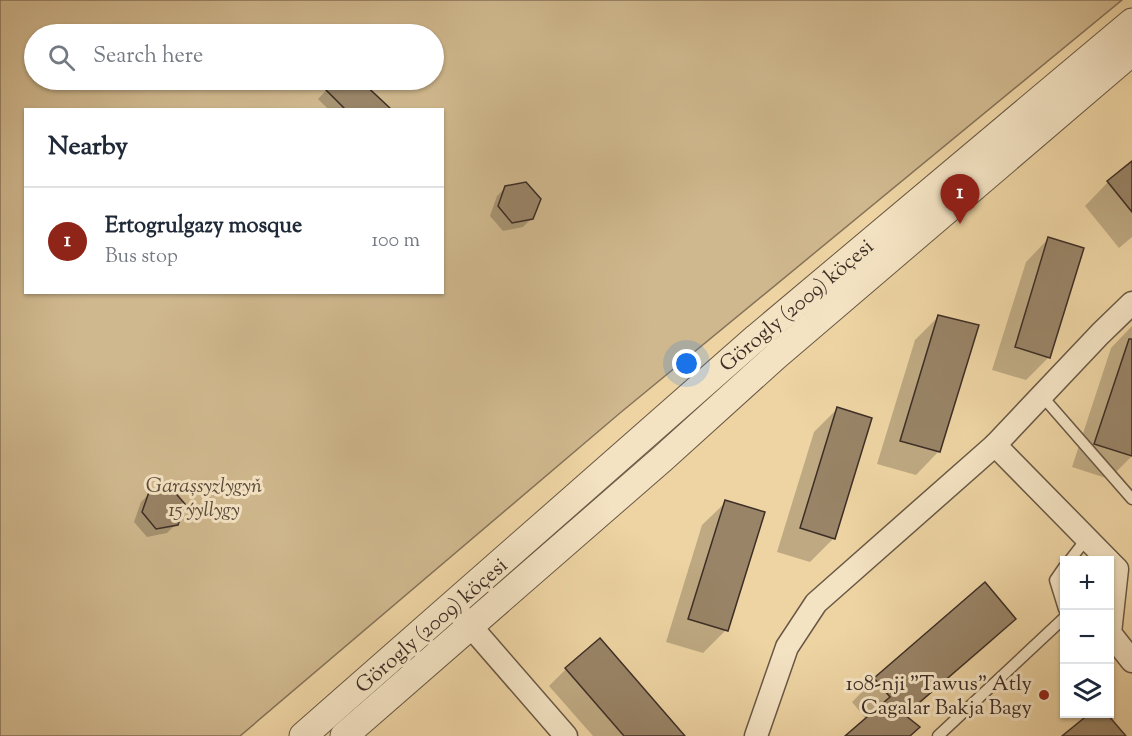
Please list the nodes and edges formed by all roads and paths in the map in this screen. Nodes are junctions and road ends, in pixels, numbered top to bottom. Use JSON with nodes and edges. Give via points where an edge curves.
{"nodes":[{"id":1,"x":1132,"y":22,"type":"edge"},
{"id":2,"x":1132,"y":52,"type":"edge"},
{"id":3,"x":1132,"y":303,"type":"edge"},
{"id":4,"x":1042,"y":396,"type":"junction"},
{"id":5,"x":995,"y":445,"type":"junction"},
{"id":6,"x":1132,"y":499,"type":"edge"},
{"id":7,"x":1087,"y":538,"type":"junction"},
{"id":8,"x":1074,"y":556,"type":"edge"},
{"id":9,"x":1117,"y":566,"type":"edge"},
{"id":10,"x":1060,"y":574,"type":"edge"},
{"id":11,"x":1060,"y":594,"type":"edge"},
{"id":12,"x":462,"y":616,"type":"junction"},
{"id":13,"x":1060,"y":623,"type":"edge"},
{"id":14,"x":1132,"y":660,"type":"edge"},
{"id":15,"x":562,"y":735,"type":"edge"},
{"id":16,"x":303,"y":736,"type":"edge"},
{"id":17,"x":344,"y":736,"type":"edge"},
{"id":18,"x":756,"y":736,"type":"edge"},
{"id":19,"x":938,"y":736,"type":"edge"}],
"edges":[{"from":1,"to":12,"type":"street","name":"Görogly (2009) köçesi","via":[[757,337]]},
{"from":2,"to":12,"type":"street","name":"Görogly (2009) köçesi","via":[[775,357],[662,459]]},
{"from":3,"to":4,"type":"street"},
{"from":4,"to":5,"type":"street"},
{"from":4,"to":6,"type":"lane"},
{"from":5,"to":7,"type":"street"},
{"from":5,"to":18,"type":"street","via":[[816,603],[787,647]]},
{"from":7,"to":8,"type":"lane"},
{"from":7,"to":9,"type":"street"},
{"from":9,"to":14,"type":"street","via":[[1110,633]]},
{"from":10,"to":11,"type":"lane","via":[[1055,580]]},
{"from":12,"to":15,"type":"street"},
{"from":12,"to":16,"type":"street","name":"Görogly (2009) köçesi"},
{"from":12,"to":17,"type":"street","name":"Görogly (2009) köçesi"},
{"from":13,"to":19,"type":"lane"}]}
